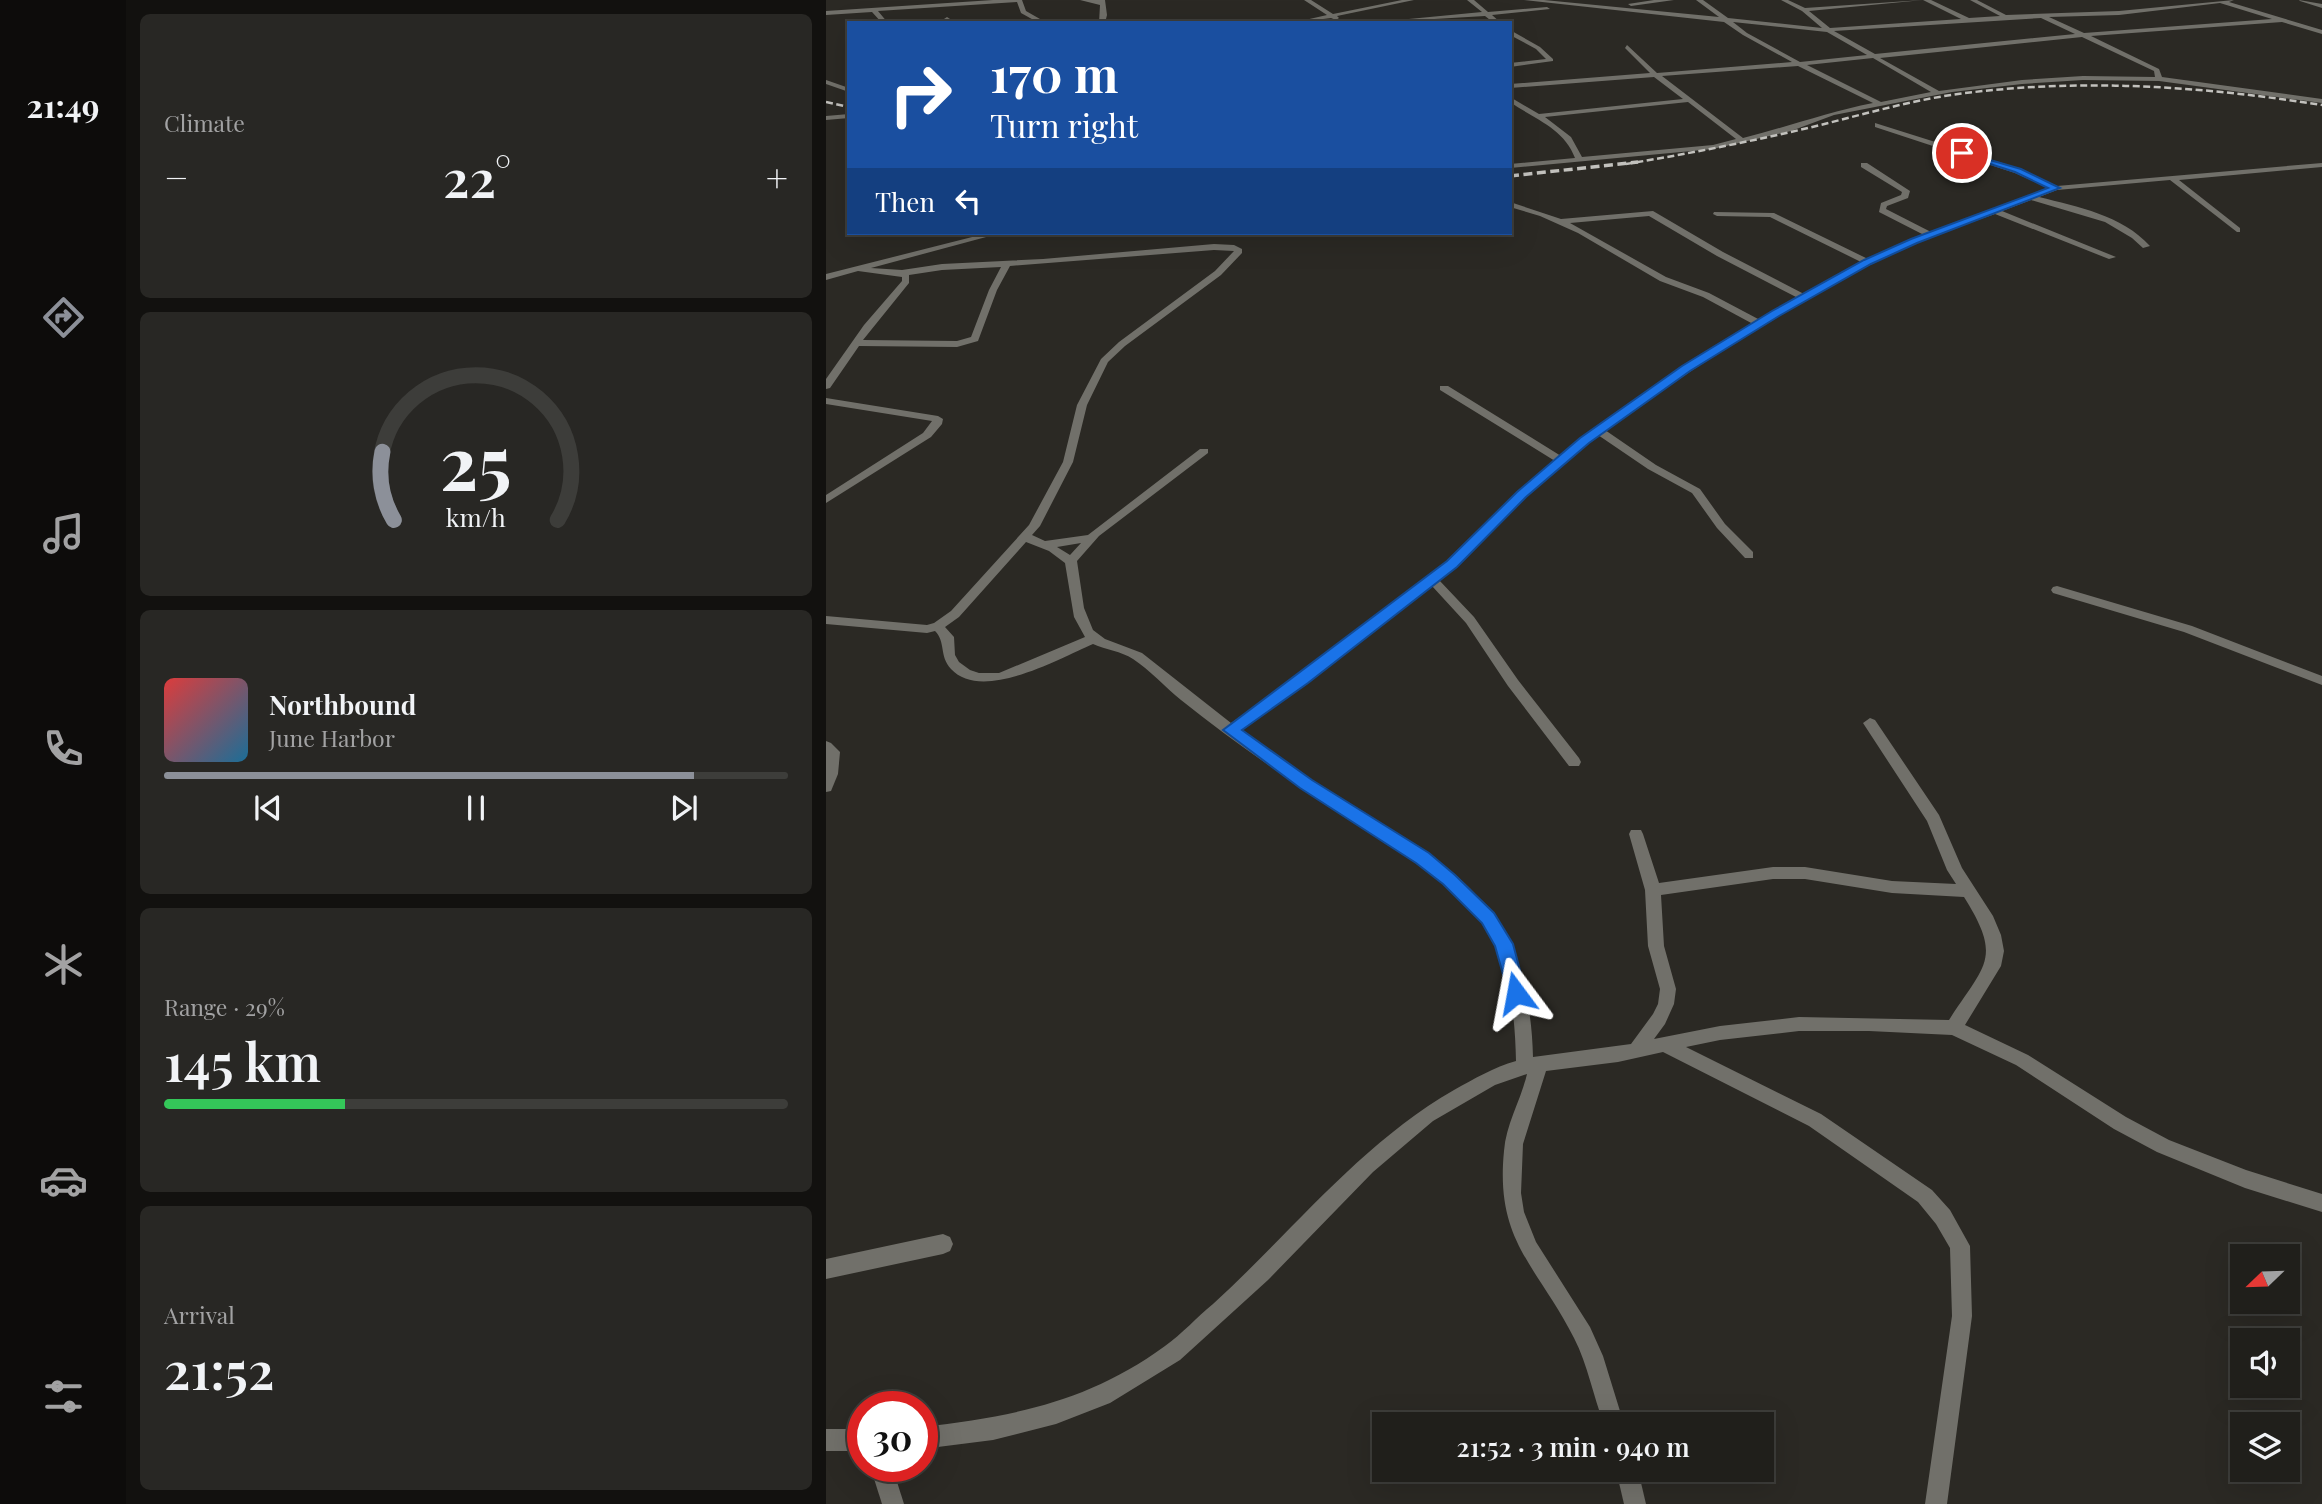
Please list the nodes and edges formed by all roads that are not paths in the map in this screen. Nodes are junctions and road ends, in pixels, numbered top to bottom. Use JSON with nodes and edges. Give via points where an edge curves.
{"nodes":[{"id":1,"x":1019,"y":0,"type":"edge"},
{"id":2,"x":1083,"y":0,"type":"edge"},
{"id":3,"x":1307,"y":0,"type":"edge"},
{"id":4,"x":1411,"y":0,"type":"edge"},
{"id":5,"x":1470,"y":0,"type":"edge"},
{"id":6,"x":1527,"y":0,"type":"edge"},
{"id":7,"x":1671,"y":0,"type":"edge"},
{"id":8,"x":1699,"y":0,"type":"edge"},
{"id":9,"x":1784,"y":0,"type":"edge"},
{"id":10,"x":1920,"y":0,"type":"edge"},
{"id":11,"x":1926,"y":0,"type":"edge"},
{"id":12,"x":1973,"y":0,"type":"edge"},
{"id":13,"x":2137,"y":0,"type":"edge"},
{"id":14,"x":2231,"y":0,"type":"edge"},
{"id":15,"x":2302,"y":0,"type":"edge"},
{"id":16,"x":870,"y":1,"type":"edge"},
{"id":17,"x":1102,"y":1,"type":"edge"},
{"id":18,"x":1562,"y":1,"type":"edge"},
{"id":19,"x":2214,"y":1,"type":"edge"},
{"id":20,"x":1394,"y":3,"type":"junction"},
{"id":21,"x":1580,"y":5,"type":"junction"},
{"id":22,"x":2322,"y":6,"type":"edge"},
{"id":23,"x":1602,"y":7,"type":"junction"},
{"id":24,"x":2162,"y":8,"type":"junction"},
{"id":25,"x":872,"y":10,"type":"junction"},
{"id":26,"x":1804,"y":10,"type":"junction"},
{"id":27,"x":826,"y":13,"type":"edge"},
{"id":28,"x":1486,"y":13,"type":"junction"},
{"id":29,"x":1333,"y":15,"type":"junction"},
{"id":30,"x":2038,"y":15,"type":"junction"},
{"id":31,"x":2008,"y":17,"type":"junction"},
{"id":32,"x":1968,"y":20,"type":"junction"},
{"id":33,"x":2281,"y":20,"type":"junction"},
{"id":34,"x":883,"y":21,"type":"edge"},
{"id":35,"x":1040,"y":21,"type":"edge"},
{"id":36,"x":1102,"y":21,"type":"edge"},
{"id":37,"x":1312,"y":21,"type":"edge"},
{"id":38,"x":1340,"y":21,"type":"edge"},
{"id":39,"x":1417,"y":21,"type":"edge"},
{"id":40,"x":1496,"y":21,"type":"edge"},
{"id":41,"x":1730,"y":22,"type":"junction"},
{"id":42,"x":1828,"y":30,"type":"junction"},
{"id":43,"x":2322,"y":32,"type":"edge"},
{"id":44,"x":1512,"y":34,"type":"edge"},
{"id":45,"x":2082,"y":35,"type":"junction"},
{"id":46,"x":1627,"y":47,"type":"dead end"},
{"id":47,"x":1874,"y":56,"type":"junction"},
{"id":48,"x":1798,"y":63,"type":"junction"},
{"id":49,"x":1512,"y":65,"type":"edge"},
{"id":50,"x":1656,"y":75,"type":"junction"},
{"id":51,"x":2159,"y":79,"type":"junction"},
{"id":52,"x":826,"y":82,"type":"edge"},
{"id":53,"x":1512,"y":86,"type":"edge"},
{"id":54,"x":847,"y":89,"type":"edge"},
{"id":55,"x":1938,"y":93,"type":"junction"},
{"id":56,"x":1512,"y":100,"type":"edge"},
{"id":57,"x":1691,"y":100,"type":"junction"},
{"id":58,"x":2322,"y":101,"type":"edge"},
{"id":59,"x":1880,"y":104,"type":"junction"},
{"id":60,"x":847,"y":116,"type":"edge"},
{"id":61,"x":1539,"y":116,"type":"junction"},
{"id":62,"x":826,"y":118,"type":"edge"},
{"id":63,"x":1878,"y":125,"type":"dead end"},
{"id":64,"x":1741,"y":140,"type":"junction"},
{"id":65,"x":1580,"y":161,"type":"junction"},
{"id":66,"x":1864,"y":165,"type":"dead end"},
{"id":67,"x":2322,"y":165,"type":"edge"},
{"id":68,"x":1512,"y":166,"type":"edge"},
{"id":69,"x":2171,"y":177,"type":"junction"},
{"id":70,"x":2056,"y":188,"type":"junction"},
{"id":71,"x":2033,"y":198,"type":"junction"},
{"id":72,"x":1512,"y":205,"type":"edge"},
{"id":73,"x":1998,"y":212,"type":"junction"},
{"id":74,"x":1717,"y":214,"type":"dead end"},
{"id":75,"x":1560,"y":221,"type":"junction"},
{"id":76,"x":2237,"y":230,"type":"dead end"},
{"id":77,"x":990,"y":235,"type":"edge"},
{"id":78,"x":1931,"y":235,"type":"junction"},
{"id":79,"x":2146,"y":246,"type":"dead end"},
{"id":80,"x":2112,"y":257,"type":"dead end"},
{"id":81,"x":1868,"y":262,"type":"junction"},
{"id":82,"x":1007,"y":264,"type":"junction"},
{"id":83,"x":862,"y":270,"type":"junction"},
{"id":84,"x":901,"y":273,"type":"junction"},
{"id":85,"x":826,"y":277,"type":"edge"},
{"id":86,"x":1805,"y":298,"type":"junction"},
{"id":87,"x":1760,"y":324,"type":"junction"},
{"id":88,"x":855,"y":343,"type":"junction"},
{"id":89,"x":826,"y":386,"type":"edge"},
{"id":90,"x":1444,"y":388,"type":"dead end"},
{"id":91,"x":826,"y":401,"type":"edge"},
{"id":92,"x":1598,"y":430,"type":"junction"},
{"id":93,"x":1204,"y":451,"type":"dead end"},
{"id":94,"x":1562,"y":461,"type":"junction"},
{"id":95,"x":826,"y":500,"type":"edge"},
{"id":96,"x":1026,"y":537,"type":"junction"},
{"id":97,"x":1091,"y":538,"type":"junction"},
{"id":98,"x":1044,"y":545,"type":"junction"},
{"id":99,"x":1749,"y":555,"type":"dead end"},
{"id":100,"x":1071,"y":561,"type":"junction"},
{"id":101,"x":1433,"y":579,"type":"junction"},
{"id":102,"x":2057,"y":590,"type":"dead end"},
{"id":103,"x":826,"y":620,"type":"edge"},
{"id":104,"x":938,"y":626,"type":"junction"},
{"id":105,"x":1094,"y":639,"type":"junction"},
{"id":106,"x":2322,"y":681,"type":"edge"},
{"id":107,"x":1870,"y":723,"type":"dead end"},
{"id":108,"x":1231,"y":730,"type":"junction"},
{"id":109,"x":826,"y":746,"type":"edge"},
{"id":110,"x":1574,"y":762,"type":"dead end"},
{"id":111,"x":826,"y":787,"type":"edge"},
{"id":112,"x":1636,"y":834,"type":"dead end"},
{"id":113,"x":1653,"y":890,"type":"junction"},
{"id":114,"x":1969,"y":891,"type":"junction"},
{"id":115,"x":1954,"y":1028,"type":"junction"},
{"id":116,"x":1663,"y":1044,"type":"junction"},
{"id":117,"x":1637,"y":1049,"type":"junction"},
{"id":118,"x":1531,"y":1065,"type":"junction"},
{"id":119,"x":2322,"y":1203,"type":"edge"},
{"id":120,"x":943,"y":1244,"type":"dead end"},
{"id":121,"x":826,"y":1269,"type":"edge"},
{"id":122,"x":1610,"y":1412,"type":"edge"},
{"id":123,"x":938,"y":1436,"type":"edge"},
{"id":124,"x":826,"y":1440,"type":"edge"},
{"id":125,"x":847,"y":1440,"type":"edge"},
{"id":126,"x":886,"y":1482,"type":"edge"},
{"id":127,"x":1630,"y":1482,"type":"edge"},
{"id":128,"x":893,"y":1504,"type":"edge"},
{"id":129,"x":1635,"y":1504,"type":"edge"},
{"id":130,"x":1936,"y":1504,"type":"edge"}],
"edges":[{"from":1,"to":25,"type":"street"},
{"from":1,"to":35,"type":"street","via":[[1023,12]]},
{"from":2,"to":17,"type":"street"},
{"from":3,"to":29,"type":"street"},
{"from":4,"to":20,"type":"street"},
{"from":5,"to":28,"type":"street"},
{"from":6,"to":18,"type":"street"},
{"from":7,"to":23,"type":"street"},
{"from":8,"to":41,"type":"street"},
{"from":9,"to":26,"type":"street"},
{"from":10,"to":26,"type":"street"},
{"from":11,"to":32,"type":"street"},
{"from":12,"to":31,"type":"street"},
{"from":13,"to":24,"type":"street"},
{"from":14,"to":19,"type":"street"},
{"from":15,"to":22,"type":"street"},
{"from":16,"to":25,"type":"street"},
{"from":17,"to":36,"type":"street"},
{"from":18,"to":21,"type":"street"},
{"from":19,"to":24,"type":"street"},
{"from":19,"to":33,"type":"street"},
{"from":20,"to":29,"type":"street"},
{"from":20,"to":39,"type":"street"},
{"from":21,"to":23,"type":"street"},
{"from":21,"to":28,"type":"street"},
{"from":23,"to":41,"type":"street"},
{"from":24,"to":30,"type":"street"},
{"from":25,"to":27,"type":"street"},
{"from":25,"to":34,"type":"street"},
{"from":26,"to":42,"type":"street"},
{"from":28,"to":39,"type":"street"},
{"from":28,"to":40,"type":"street"},
{"from":29,"to":37,"type":"street"},
{"from":29,"to":38,"type":"street"},
{"from":30,"to":31,"type":"street"},
{"from":30,"to":45,"type":"street"},
{"from":31,"to":32,"type":"street"},
{"from":32,"to":42,"type":"street"},
{"from":33,"to":43,"type":"street"},
{"from":33,"to":45,"type":"street"},
{"from":41,"to":42,"type":"street"},
{"from":41,"to":48,"type":"street"},
{"from":42,"to":47,"type":"street"},
{"from":44,"to":49,"type":"street","via":[[1551,60]]},
{"from":45,"to":47,"type":"street"},
{"from":45,"to":51,"type":"street","via":[[2152,67]]},
{"from":46,"to":50,"type":"street"},
{"from":47,"to":48,"type":"street"},
{"from":47,"to":55,"type":"street"},
{"from":48,"to":50,"type":"street"},
{"from":48,"to":59,"type":"street"},
{"from":50,"to":53,"type":"street"},
{"from":50,"to":57,"type":"street"},
{"from":51,"to":55,"type":"street","via":[[2083,78]]},
{"from":51,"to":58,"type":"street"},
{"from":52,"to":54,"type":"street"},
{"from":55,"to":59,"type":"street"},
{"from":56,"to":61,"type":"street"},
{"from":57,"to":61,"type":"street"},
{"from":57,"to":64,"type":"street"},
{"from":59,"to":64,"type":"street"},
{"from":60,"to":62,"type":"street"},
{"from":61,"to":65,"type":"street","via":[[1562,129]]},
{"from":63,"to":70,"type":"street"},
{"from":64,"to":65,"type":"street"},
{"from":65,"to":68,"type":"street"},
{"from":66,"to":78,"type":"street","via":[[1906,191],[1882,210]]},
{"from":67,"to":69,"type":"street"},
{"from":69,"to":70,"type":"street"},
{"from":69,"to":76,"type":"street"},
{"from":70,"to":71,"type":"street"},
{"from":71,"to":73,"type":"street"},
{"from":71,"to":79,"type":"street","via":[[2095,217],[2127,231]]},
{"from":72,"to":75,"type":"street"},
{"from":73,"to":78,"type":"street"},
{"from":73,"to":80,"type":"street"},
{"from":74,"to":81,"type":"street","via":[[1771,215]]},
{"from":75,"to":86,"type":"street","via":[[1650,213]]},
{"from":75,"to":87,"type":"street","via":[[1663,279],[1706,295]]},
{"from":77,"to":83,"type":"street"},
{"from":78,"to":81,"type":"street"},
{"from":81,"to":86,"type":"street"},
{"from":82,"to":84,"type":"street"},
{"from":82,"to":88,"type":"street","via":[[971,342]]},
{"from":82,"to":96,"type":"street","via":[[1213,247],[1239,251],[1218,273],[1104,361],[1082,405],[1068,462]]},
{"from":83,"to":84,"type":"street"},
{"from":83,"to":85,"type":"street"},
{"from":84,"to":88,"type":"street","via":[[906,281]]},
{"from":86,"to":87,"type":"street"},
{"from":87,"to":92,"type":"street"},
{"from":88,"to":89,"type":"street"},
{"from":90,"to":94,"type":"street"},
{"from":91,"to":95,"type":"street","via":[[938,419],[927,435]]},
{"from":92,"to":94,"type":"street"},
{"from":92,"to":99,"type":"street","via":[[1696,491]]},
{"from":93,"to":97,"type":"street"},
{"from":94,"to":101,"type":"street"},
{"from":96,"to":98,"type":"street"},
{"from":96,"to":104,"type":"street","via":[[955,614]]},
{"from":97,"to":98,"type":"street"},
{"from":97,"to":100,"type":"street"},
{"from":98,"to":100,"type":"street"},
{"from":100,"to":105,"type":"street","via":[[1081,620]]},
{"from":101,"to":108,"type":"street"},
{"from":101,"to":110,"type":"street","via":[[1470,620]]},
{"from":102,"to":106,"type":"street","via":[[2188,629]]},
{"from":103,"to":104,"type":"street","via":[[927,629]]},
{"from":104,"to":105,"type":"street","via":[[955,665],[985,679],[1001,677]]},
{"from":105,"to":108,"type":"street","via":[[1142,659],[1175,691]]},
{"from":107,"to":114,"type":"street","via":[[1934,819]]},
{"from":108,"to":118,"type":"street","via":[[1423,858],[1488,918],[1512,971]]},
{"from":109,"to":111,"type":"street","via":[[833,752]]},
{"from":112,"to":113,"type":"street"},
{"from":113,"to":114,"type":"street","via":[[1773,873],[1805,873],[1892,887]]},
{"from":113,"to":117,"type":"street","via":[[1656,946],[1668,989],[1659,1019]]},
{"from":114,"to":115,"type":"street","via":[[1987,920],[1996,951],[1984,984]]},
{"from":115,"to":116,"type":"street","via":[[1799,1024]]},
{"from":115,"to":119,"type":"street","via":[[2022,1060],[2163,1146]]},
{"from":116,"to":117,"type":"street"},
{"from":116,"to":130,"type":"street","via":[[1815,1120],[1925,1196],[1943,1217],[1960,1246],[1962,1316]]},
{"from":117,"to":118,"type":"street"},
{"from":118,"to":122,"type":"street","via":[[1536,1081],[1514,1147],[1514,1209],[1536,1259],[1584,1335]]},
{"from":118,"to":123,"type":"street","via":[[1472,1088],[1397,1138],[1173,1353],[1103,1396],[1056,1413],[993,1429]]},
{"from":120,"to":121,"type":"street"},
{"from":124,"to":125,"type":"street"},
{"from":126,"to":128,"type":"street"},
{"from":127,"to":129,"type":"street"}]}
